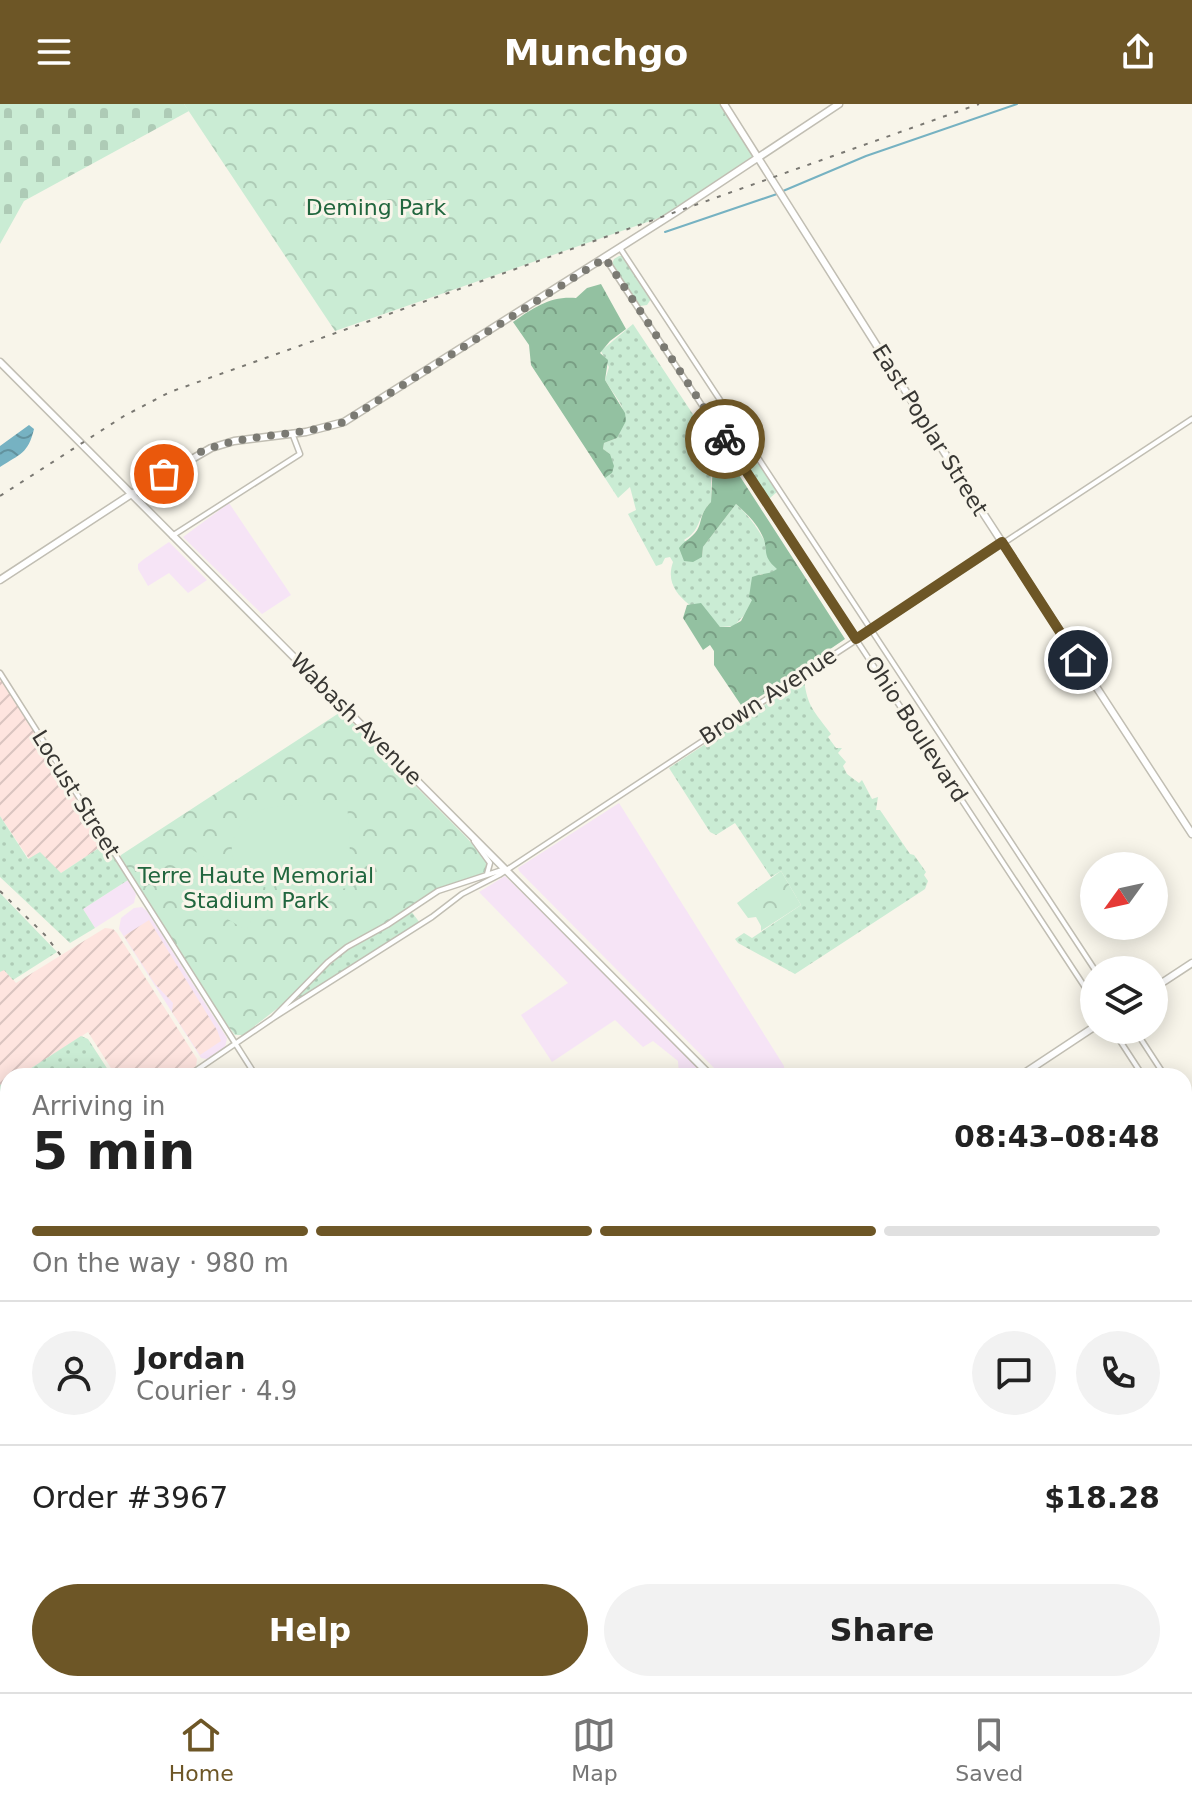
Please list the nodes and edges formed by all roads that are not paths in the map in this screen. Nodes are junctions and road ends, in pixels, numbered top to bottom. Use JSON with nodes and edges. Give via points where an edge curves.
{"nodes":[{"id":1,"x":724,"y":104,"type":"edge"},
{"id":2,"x":839,"y":104,"type":"edge"},
{"id":3,"x":758,"y":157,"type":"junction"},
{"id":4,"x":620,"y":248,"type":"junction"},
{"id":5,"x":605,"y":258,"type":"junction"},
{"id":6,"x":0,"y":362,"type":"edge"},
{"id":7,"x":1192,"y":419,"type":"edge"},
{"id":8,"x":292,"y":433,"type":"junction"},
{"id":9,"x":130,"y":495,"type":"junction"},
{"id":10,"x":172,"y":536,"type":"junction"},
{"id":11,"x":1002,"y":542,"type":"junction"},
{"id":12,"x":0,"y":580,"type":"edge"},
{"id":13,"x":871,"y":629,"type":"junction"},
{"id":14,"x":856,"y":639,"type":"junction"},
{"id":15,"x":0,"y":673,"type":"edge"},
{"id":16,"x":469,"y":834,"type":"junction"},
{"id":17,"x":1192,"y":834,"type":"edge"},
{"id":18,"x":505,"y":869,"type":"junction"},
{"id":19,"x":486,"y":876,"type":"junction"},
{"id":20,"x":1086,"y":956,"type":"edge"},
{"id":21,"x":1192,"y":963,"type":"edge"},
{"id":22,"x":1168,"y":979,"type":"edge"},
{"id":23,"x":1080,"y":980,"type":"edge"},
{"id":24,"x":273,"y":1018,"type":"junction"},
{"id":25,"x":1080,"y":1036,"type":"edge"},
{"id":26,"x":1122,"y":1044,"type":"edge"},
{"id":27,"x":1144,"y":1044,"type":"edge"},
{"id":28,"x":235,"y":1045,"type":"junction"},
{"id":29,"x":200,"y":1068,"type":"edge"},
{"id":30,"x":251,"y":1068,"type":"edge"},
{"id":31,"x":703,"y":1068,"type":"edge"},
{"id":32,"x":1032,"y":1068,"type":"edge"},
{"id":33,"x":1138,"y":1068,"type":"edge"},
{"id":34,"x":1160,"y":1068,"type":"edge"}],
"edges":[{"from":1,"to":3,"type":"main road","name":"East Poplar Street"},
{"from":2,"to":3,"type":"main road"},
{"from":3,"to":4,"type":"main road"},
{"from":3,"to":11,"type":"main road","name":"East Poplar Street"},
{"from":4,"to":5,"type":"main road"},
{"from":4,"to":13,"type":"street","name":"Ohio Boulevard"},
{"from":5,"to":8,"type":"main road","via":[[344,422]]},
{"from":5,"to":14,"type":"street","name":"Ohio Boulevard"},
{"from":6,"to":9,"type":"main road","name":"Wabash Avenue"},
{"from":7,"to":11,"type":"street","name":"Brown Avenue"},
{"from":8,"to":9,"type":"main road","via":[[211,448]]},
{"from":8,"to":10,"type":"street","via":[[300,454]]},
{"from":9,"to":10,"type":"main road","name":"Wabash Avenue"},
{"from":9,"to":12,"type":"main road"},
{"from":10,"to":16,"type":"main road","name":"Wabash Avenue"},
{"from":11,"to":13,"type":"street","name":"Brown Avenue"},
{"from":11,"to":17,"type":"main road","name":"East Poplar Street"},
{"from":13,"to":14,"type":"street","name":"Brown Avenue"},
{"from":13,"to":20,"type":"street","name":"Ohio Boulevard"},
{"from":14,"to":18,"type":"street","name":"Brown Avenue"},
{"from":14,"to":23,"type":"street","name":"Ohio Boulevard"},
{"from":15,"to":28,"type":"street","name":"Locust Street"},
{"from":16,"to":18,"type":"main road","name":"Wabash Avenue"},
{"from":16,"to":19,"type":"street","via":[[490,863]]},
{"from":18,"to":19,"type":"street","name":"Brown Avenue"},
{"from":18,"to":24,"type":"street","name":"Brown Avenue"},
{"from":18,"to":31,"type":"main road","name":"Wabash Avenue"},
{"from":19,"to":24,"type":"street","name":"Brown Avenue","via":[[428,896],[347,947]]},
{"from":21,"to":22,"type":"main road"},
{"from":24,"to":28,"type":"street","name":"Brown Avenue"},
{"from":25,"to":32,"type":"main road"},
{"from":26,"to":33,"type":"street"},
{"from":27,"to":34,"type":"street"},
{"from":28,"to":29,"type":"street","name":"Brown Avenue"},
{"from":28,"to":30,"type":"street","name":"Locust Street"}]}
